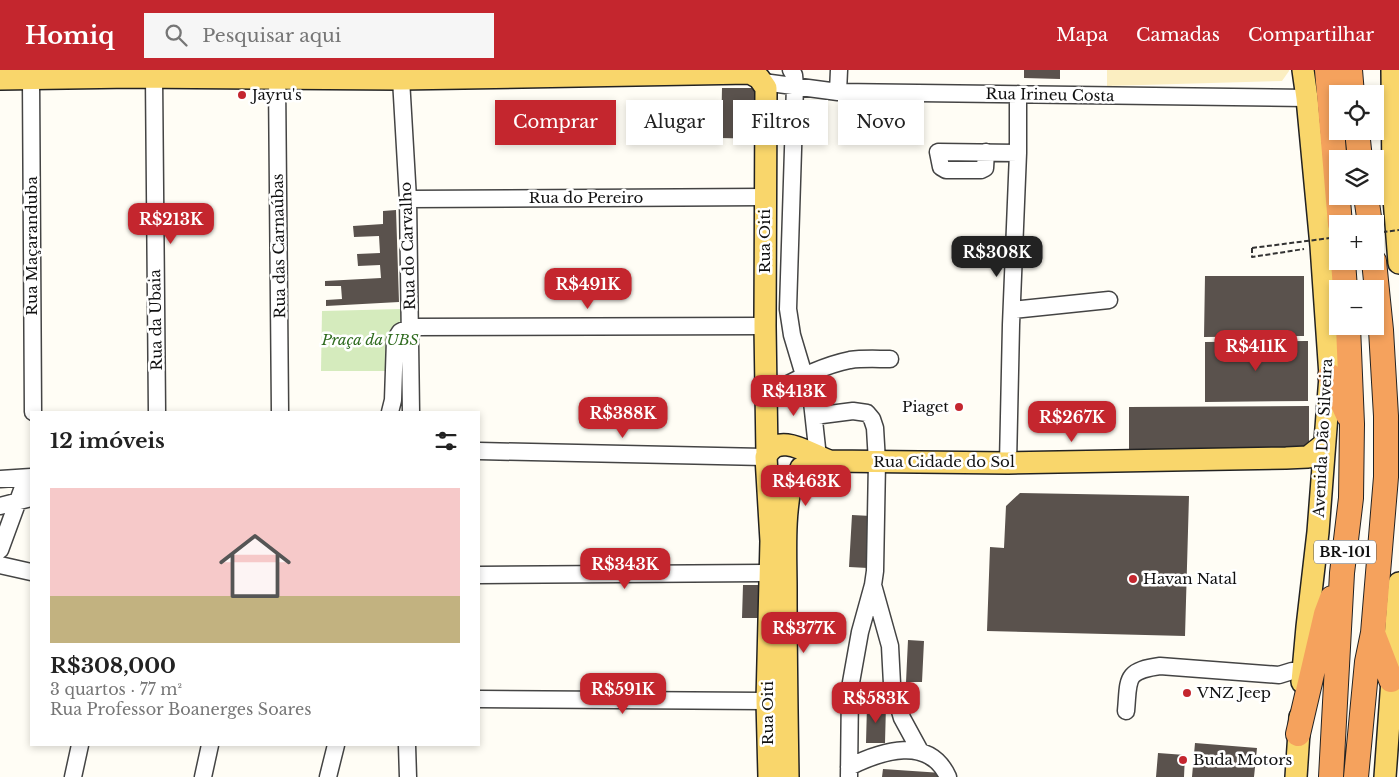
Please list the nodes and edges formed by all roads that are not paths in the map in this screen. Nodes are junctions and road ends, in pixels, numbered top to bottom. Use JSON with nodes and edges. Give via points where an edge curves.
{"nodes":[{"id":1,"x":839,"y":70,"type":"edge"},
{"id":2,"x":1302,"y":70,"type":"edge"},
{"id":3,"x":1327,"y":70,"type":"edge"},
{"id":4,"x":1350,"y":70,"type":"edge"},
{"id":5,"x":1392,"y":70,"type":"edge"},
{"id":6,"x":614,"y":72,"type":"edge"},
{"id":7,"x":673,"y":72,"type":"edge"},
{"id":8,"x":548,"y":73,"type":"edge"},
{"id":9,"x":132,"y":74,"type":"edge"},
{"id":10,"x":191,"y":74,"type":"edge"},
{"id":11,"x":251,"y":74,"type":"edge"},
{"id":12,"x":329,"y":75,"type":"edge"},
{"id":13,"x":290,"y":76,"type":"edge"},
{"id":14,"x":412,"y":76,"type":"edge"},
{"id":15,"x":154,"y":77,"type":"junction"},
{"id":16,"x":793,"y":78,"type":"edge"},
{"id":17,"x":0,"y":79,"type":"edge"},
{"id":18,"x":31,"y":79,"type":"junction"},
{"id":19,"x":761,"y":80,"type":"junction"},
{"id":20,"x":1351,"y":85,"type":"edge"},
{"id":21,"x":838,"y":92,"type":"junction"},
{"id":22,"x":1018,"y":94,"type":"junction"},
{"id":23,"x":1307,"y":98,"type":"junction"},
{"id":24,"x":986,"y":152,"type":"dead end"},
{"id":25,"x":1018,"y":153,"type":"junction"},
{"id":26,"x":765,"y":198,"type":"junction"},
{"id":27,"x":408,"y":199,"type":"junction"},
{"id":28,"x":1339,"y":215,"type":"edge"},
{"id":29,"x":1329,"y":242,"type":"edge"},
{"id":30,"x":1399,"y":263,"type":"edge"},
{"id":31,"x":1329,"y":270,"type":"edge"},
{"id":32,"x":1375,"y":270,"type":"edge"},
{"id":33,"x":765,"y":280,"type":"junction"},
{"id":34,"x":788,"y":284,"type":"junction"},
{"id":35,"x":1109,"y":300,"type":"dead end"},
{"id":36,"x":1012,"y":310,"type":"junction"},
{"id":37,"x":410,"y":326,"type":"junction"},
{"id":38,"x":765,"y":326,"type":"junction"},
{"id":39,"x":1348,"y":335,"type":"edge"},
{"id":40,"x":890,"y":359,"type":"dead end"},
{"id":41,"x":804,"y":375,"type":"junction"},
{"id":42,"x":1330,"y":376,"type":"junction"},
{"id":43,"x":767,"y":401,"type":"junction"},
{"id":44,"x":33,"y":411,"type":"edge"},
{"id":45,"x":157,"y":411,"type":"edge"},
{"id":46,"x":280,"y":411,"type":"edge"},
{"id":47,"x":390,"y":411,"type":"edge"},
{"id":48,"x":411,"y":411,"type":"edge"},
{"id":49,"x":814,"y":416,"type":"junction"},
{"id":50,"x":1352,"y":424,"type":"junction"},
{"id":51,"x":791,"y":445,"type":"junction"},
{"id":52,"x":1323,"y":446,"type":"junction"},
{"id":53,"x":480,"y":452,"type":"edge"},
{"id":54,"x":767,"y":460,"type":"junction"},
{"id":55,"x":877,"y":462,"type":"junction"},
{"id":56,"x":1008,"y":463,"type":"junction"},
{"id":57,"x":810,"y":466,"type":"junction"},
{"id":58,"x":29,"y":478,"type":"edge"},
{"id":59,"x":0,"y":479,"type":"edge"},
{"id":60,"x":25,"y":499,"type":"edge"},
{"id":61,"x":0,"y":506,"type":"edge"},
{"id":62,"x":0,"y":550,"type":"edge"},
{"id":63,"x":0,"y":565,"type":"edge"},
{"id":64,"x":30,"y":572,"type":"edge"},
{"id":65,"x":770,"y":573,"type":"junction"},
{"id":66,"x":1342,"y":573,"type":"junction"},
{"id":67,"x":480,"y":575,"type":"edge"},
{"id":68,"x":1399,"y":582,"type":"edge"},
{"id":69,"x":873,"y":585,"type":"junction"},
{"id":70,"x":1397,"y":623,"type":"edge"},
{"id":71,"x":1373,"y":633,"type":"junction"},
{"id":72,"x":1303,"y":670,"type":"junction"},
{"id":73,"x":1391,"y":680,"type":"junction"},
{"id":74,"x":480,"y":699,"type":"edge"},
{"id":75,"x":768,"y":701,"type":"junction"},
{"id":76,"x":1126,"y":711,"type":"dead end"},
{"id":77,"x":1298,"y":734,"type":"junction"},
{"id":78,"x":80,"y":746,"type":"edge"},
{"id":79,"x":210,"y":746,"type":"edge"},
{"id":80,"x":336,"y":746,"type":"edge"},
{"id":81,"x":407,"y":746,"type":"edge"},
{"id":82,"x":920,"y":751,"type":"junction"},
{"id":83,"x":849,"y":772,"type":"edge"},
{"id":84,"x":73,"y":777,"type":"edge"},
{"id":85,"x":203,"y":777,"type":"edge"},
{"id":86,"x":328,"y":777,"type":"edge"},
{"id":87,"x":408,"y":777,"type":"edge"},
{"id":88,"x":769,"y":777,"type":"edge"},
{"id":89,"x":788,"y":777,"type":"edge"},
{"id":90,"x":948,"y":777,"type":"edge"},
{"id":91,"x":1296,"y":777,"type":"edge"},
{"id":92,"x":1331,"y":777,"type":"edge"},
{"id":93,"x":1356,"y":777,"type":"edge"},
{"id":94,"x":1385,"y":777,"type":"edge"}],
"edges":[{"from":1,"to":21,"type":"street"},
{"from":2,"to":23,"type":"main road","name":"Avenida Dão Silveira"},
{"from":3,"to":28,"type":"highway"},
{"from":4,"to":20,"type":"highway"},
{"from":5,"to":30,"type":"main road","via":[[1392,185]]},
{"from":6,"to":7,"type":"main road"},
{"from":6,"to":8,"type":"main road"},
{"from":7,"to":19,"type":"main road","via":[[750,73]]},
{"from":8,"to":14,"type":"main road"},
{"from":9,"to":15,"type":"main road"},
{"from":9,"to":18,"type":"main road"},
{"from":10,"to":11,"type":"main road"},
{"from":10,"to":15,"type":"main road"},
{"from":11,"to":13,"type":"main road"},
{"from":12,"to":13,"type":"main road"},
{"from":12,"to":14,"type":"main road"},
{"from":13,"to":46,"type":"street","name":"Rua das Carnaúbas"},
{"from":14,"to":27,"type":"street","name":"Rua do Carvalho"},
{"from":15,"to":45,"type":"street","name":"Rua da Ubaia"},
{"from":16,"to":19,"type":"street","name":"Rua Irineu Costa"},
{"from":16,"to":21,"type":"street","name":"Rua Irineu Costa"},
{"from":16,"to":34,"type":"street"},
{"from":17,"to":18,"type":"main road"},
{"from":18,"to":44,"type":"street","name":"Rua Maçaranduba"},
{"from":19,"to":26,"type":"main road","name":"Rua Oiti","via":[[766,88]]},
{"from":21,"to":22,"type":"street","name":"Rua Irineu Costa"},
{"from":22,"to":23,"type":"street","name":"Rua Irineu Costa"},
{"from":22,"to":25,"type":"street"},
{"from":23,"to":29,"type":"main road","name":"Avenida Dão Silveira"},
{"from":24,"to":25,"type":"street"},
{"from":25,"to":36,"type":"street"},
{"from":26,"to":27,"type":"street","name":"Rua do Pereiro"},
{"from":26,"to":33,"type":"main road","name":"Rua Oiti"},
{"from":27,"to":37,"type":"street","name":"Rua do Carvalho"},
{"from":31,"to":42,"type":"main road","name":"Avenida Dão Silveira"},
{"from":32,"to":71,"type":"highway","number":"BR-101","via":[[1386,442]]},
{"from":33,"to":34,"type":"street"},
{"from":33,"to":38,"type":"main road","name":"Rua Oiti"},
{"from":34,"to":41,"type":"street","via":[[792,335]]},
{"from":35,"to":36,"type":"street"},
{"from":36,"to":56,"type":"street"},
{"from":37,"to":38,"type":"street"},
{"from":37,"to":47,"type":"street","via":[[395,340]]},
{"from":37,"to":48,"type":"street","name":"Rua do Carvalho"},
{"from":38,"to":43,"type":"main road","name":"Rua Oiti"},
{"from":39,"to":50,"type":"highway","number":"BR-101"},
{"from":40,"to":41,"type":"street","via":[[852,360]]},
{"from":41,"to":43,"type":"street"},
{"from":41,"to":49,"type":"street"},
{"from":42,"to":50,"type":"highway"},
{"from":42,"to":52,"type":"main road","name":"Avenida Dão Silveira"},
{"from":43,"to":51,"type":"main road","name":"Rua Oiti"},
{"from":43,"to":54,"type":"main road","name":"Rua Oiti"},
{"from":49,"to":55,"type":"street","via":[[853,411],[867,413],[875,428]]},
{"from":49,"to":57,"type":"street"},
{"from":50,"to":66,"type":"highway","number":"BR-101","via":[[1351,498]]},
{"from":51,"to":54,"type":"main road","via":[[774,446]]},
{"from":51,"to":57,"type":"main road","name":"Rua Oiti"},
{"from":52,"to":56,"type":"main road","name":"Rua Cidade do Sol","via":[[1308,457]]},
{"from":52,"to":72,"type":"main road","name":"Avenida Dão Silveira"},
{"from":53,"to":54,"type":"street"},
{"from":54,"to":57,"type":"main road","name":"Rua Cidade do Sol","via":[[774,476],[783,479]]},
{"from":54,"to":65,"type":"main road","name":"Rua Oiti"},
{"from":55,"to":56,"type":"main road","name":"Rua Cidade do Sol"},
{"from":55,"to":57,"type":"main road","name":"Rua Cidade do Sol"},
{"from":55,"to":69,"type":"street"},
{"from":57,"to":89,"type":"main road","name":"Rua Oiti","via":[[788,497]]},
{"from":58,"to":59,"type":"street"},
{"from":58,"to":60,"type":"street"},
{"from":60,"to":61,"type":"street"},
{"from":60,"to":62,"type":"street"},
{"from":63,"to":64,"type":"street"},
{"from":65,"to":67,"type":"street"},
{"from":65,"to":75,"type":"main road","name":"Rua Oiti"},
{"from":66,"to":77,"type":"highway","via":[[1326,614]]},
{"from":66,"to":92,"type":"highway","number":"BR-101"},
{"from":68,"to":70,"type":"main road"},
{"from":69,"to":82,"type":"street","via":[[890,646],[892,684],[902,718]]},
{"from":69,"to":83,"type":"street","via":[[850,688]]},
{"from":70,"to":73,"type":"main road"},
{"from":71,"to":73,"type":"highway"},
{"from":71,"to":93,"type":"highway","number":"BR-101"},
{"from":72,"to":76,"type":"street","via":[[1279,675],[1151,667],[1134,672],[1130,677]]},
{"from":72,"to":77,"type":"main road","name":"Avenida Dão Silveira"},
{"from":73,"to":94,"type":"main road"},
{"from":74,"to":75,"type":"street"},
{"from":75,"to":88,"type":"main road","name":"Rua Oiti"},
{"from":77,"to":91,"type":"main road","name":"Avenida Dão Silveira"},
{"from":78,"to":84,"type":"street"},
{"from":79,"to":85,"type":"street"},
{"from":80,"to":86,"type":"street"},
{"from":81,"to":87,"type":"street"},
{"from":82,"to":83,"type":"street","via":[[879,754]]},
{"from":82,"to":90,"type":"street","via":[[938,761]]}]}
